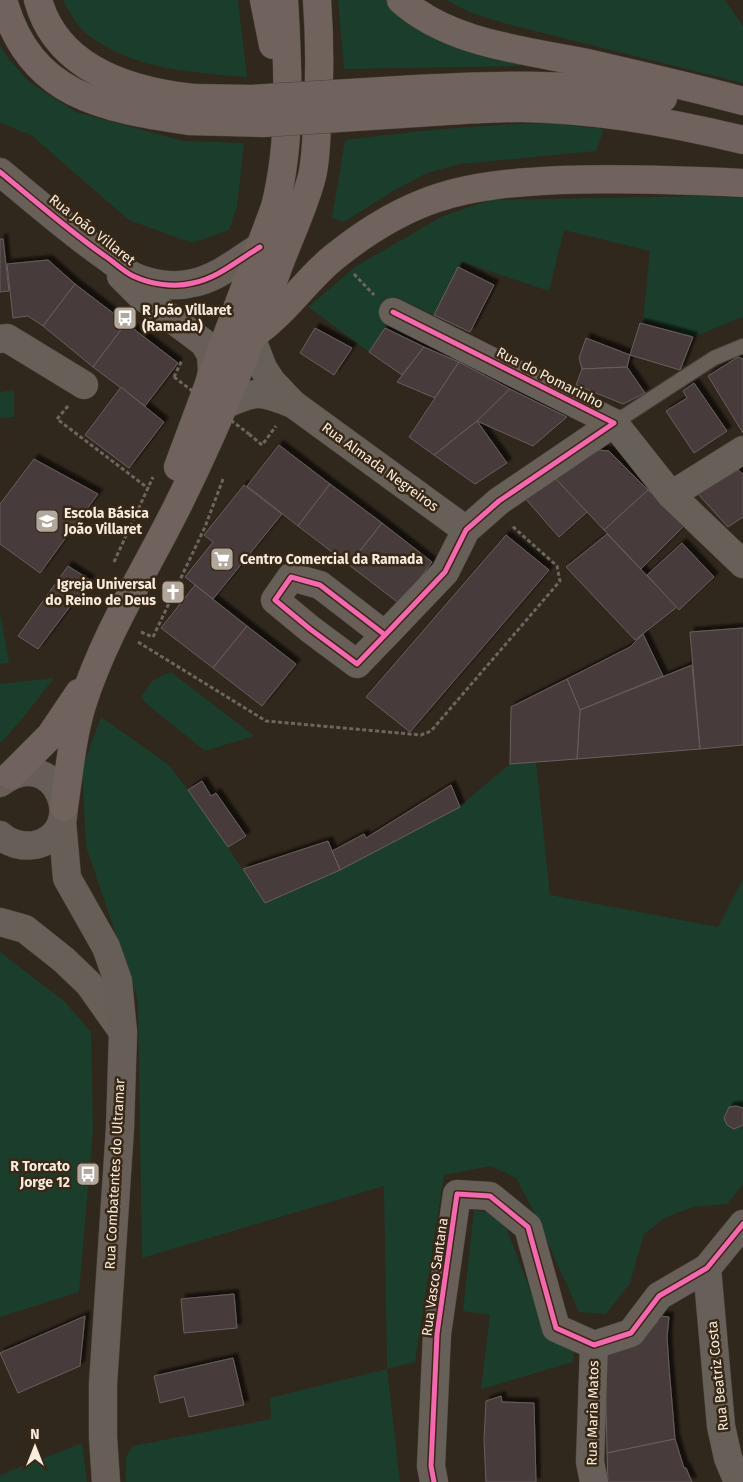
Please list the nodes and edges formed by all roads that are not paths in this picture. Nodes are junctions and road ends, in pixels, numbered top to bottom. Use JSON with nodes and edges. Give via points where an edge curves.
{"nodes":[{"id":1,"x":3,"y":0,"type":"edge"},
{"id":2,"x":38,"y":0,"type":"edge"},
{"id":3,"x":264,"y":0,"type":"edge"},
{"id":4,"x":284,"y":0,"type":"edge"},
{"id":5,"x":317,"y":0,"type":"edge"},
{"id":6,"x":401,"y":0,"type":"edge"},
{"id":7,"x":287,"y":92,"type":"junction"},
{"id":8,"x":743,"y":101,"type":"edge"},
{"id":9,"x":400,"y":102,"type":"junction"},
{"id":10,"x":191,"y":109,"type":"junction"},
{"id":11,"x":743,"y":116,"type":"edge"},
{"id":12,"x":743,"y":140,"type":"edge"},
{"id":13,"x":3,"y":176,"type":"edge"},
{"id":14,"x":743,"y":183,"type":"edge"},
{"id":15,"x":89,"y":245,"type":"junction"},
{"id":16,"x":260,"y":247,"type":"junction"},
{"id":17,"x":393,"y":312,"type":"road end"},
{"id":18,"x":252,"y":337,"type":"junction"},
{"id":19,"x":0,"y":339,"type":"edge"},
{"id":20,"x":743,"y":346,"type":"edge"},
{"id":21,"x":84,"y":385,"type":"road end"},
{"id":22,"x":202,"y":392,"type":"junction"},
{"id":23,"x":286,"y":414,"type":"junction"},
{"id":24,"x":614,"y":423,"type":"junction"},
{"id":25,"x":743,"y":450,"type":"edge"},
{"id":26,"x":671,"y":494,"type":"junction"},
{"id":27,"x":466,"y":530,"type":"junction"},
{"id":28,"x":743,"y":564,"type":"edge"},
{"id":29,"x":385,"y":635,"type":"dead end"},
{"id":30,"x":93,"y":674,"type":"junction"},
{"id":31,"x":5,"y":779,"type":"edge"},
{"id":32,"x":63,"y":814,"type":"junction"},
{"id":33,"x":4,"y":838,"type":"edge"},
{"id":34,"x":67,"y":878,"type":"junction"},
{"id":35,"x":0,"y":922,"type":"edge"},
{"id":36,"x":123,"y":1032,"type":"junction"},
{"id":37,"x":743,"y":1224,"type":"edge"},
{"id":38,"x":707,"y":1268,"type":"junction"},
{"id":39,"x":594,"y":1344,"type":"junction"},
{"id":40,"x":106,"y":1482,"type":"edge"},
{"id":41,"x":434,"y":1482,"type":"edge"},
{"id":42,"x":594,"y":1482,"type":"edge"},
{"id":43,"x":738,"y":1482,"type":"edge"}],
"edges":[{"from":1,"to":10,"type":"main road","via":[[21,44],[32,60],[72,92],[133,112]]},
{"from":2,"to":10,"type":"main road","via":[[49,28],[61,45],[78,59],[120,82],[167,95]]},
{"from":3,"to":7,"type":"main road","via":[[269,31]]},
{"from":4,"to":7,"type":"main road"},
{"from":5,"to":18,"type":"main road","via":[[319,105],[312,173]]},
{"from":6,"to":8,"type":"main road","via":[[442,28],[488,43]]},
{"from":7,"to":16,"type":"main road","via":[[280,189]]},
{"from":9,"to":10,"type":"main road","bridge":true,"via":[[251,99]]},
{"from":9,"to":11,"type":"main road","via":[[529,85],[600,88]]},
{"from":9,"to":12,"type":"main road","via":[[597,113],[683,126]]},
{"from":13,"to":15,"type":"street","name":"Rua João Villaret"},
{"from":14,"to":18,"type":"main road","via":[[638,179],[540,181],[486,187],[437,198],[381,225],[336,255]]},
{"from":15,"to":16,"type":"street","name":"Rua João Villaret","via":[[133,276],[173,285],[193,284],[210,278]]},
{"from":15,"to":22,"type":"street","name":"Rua João Villaret","via":[[139,294],[204,343],[212,355],[212,371]]},
{"from":16,"to":22,"type":"main road"},
{"from":17,"to":24,"type":"street","name":"Rua do Pomarinho"},
{"from":18,"to":22,"type":"main road"},
{"from":18,"to":23,"type":"street","name":"Rua Almada Negreiros"},
{"from":19,"to":21,"type":"street","via":[[7,338]]},
{"from":20,"to":24,"type":"lane","via":[[714,358]]},
{"from":22,"to":23,"type":"street","name":"Rua Almada Negreiros","via":[[272,396]]},
{"from":22,"to":30,"type":"main road","via":[[125,606]]},
{"from":23,"to":27,"type":"street","name":"Rua Almada Negreiros"},
{"from":24,"to":26,"type":"street","name":"Rua do Pomarinho"},
{"from":24,"to":27,"type":"street","name":"Rua do Pomarinho","via":[[498,501]]},
{"from":25,"to":26,"type":"street"},
{"from":26,"to":28,"type":"street","name":"Rua do Pomarinho"},
{"from":27,"to":29,"type":"street","via":[[446,572]]},
{"from":30,"to":31,"type":"main road","via":[[50,736]]},
{"from":30,"to":32,"type":"main road","via":[[73,744]]},
{"from":31,"to":32,"type":"main road","name":"Rua Combatentes do Ultramar","via":[[25,771],[40,773],[61,793]]},
{"from":32,"to":33,"type":"main road","via":[[55,834],[43,843],[28,846]]},
{"from":32,"to":34,"type":"main road","name":"Rua Combatentes do Ultramar"},
{"from":33,"to":34,"type":"main road","name":"Rua Combatentes do Ultramar"},
{"from":34,"to":36,"type":"main road","name":"Rua Combatentes do Ultramar","via":[[106,947],[118,981]]},
{"from":35,"to":36,"type":"street","via":[[25,929],[64,960],[89,984]]},
{"from":36,"to":40,"type":"main road","name":"Rua Combatentes do Ultramar","via":[[120,1128],[102,1384]]},
{"from":37,"to":38,"type":"street"},
{"from":38,"to":39,"type":"street","via":[[659,1296],[631,1333]]},
{"from":38,"to":43,"type":"street","name":"Rua Beatriz Costa","via":[[721,1426],[728,1458]]},
{"from":39,"to":41,"type":"street","name":"Rua Vasco Santana","via":[[556,1328],[528,1227],[490,1196],[457,1194],[437,1334],[431,1466]]},
{"from":39,"to":42,"type":"street","name":"Rua Maria Matos","via":[[590,1462]]}]}
